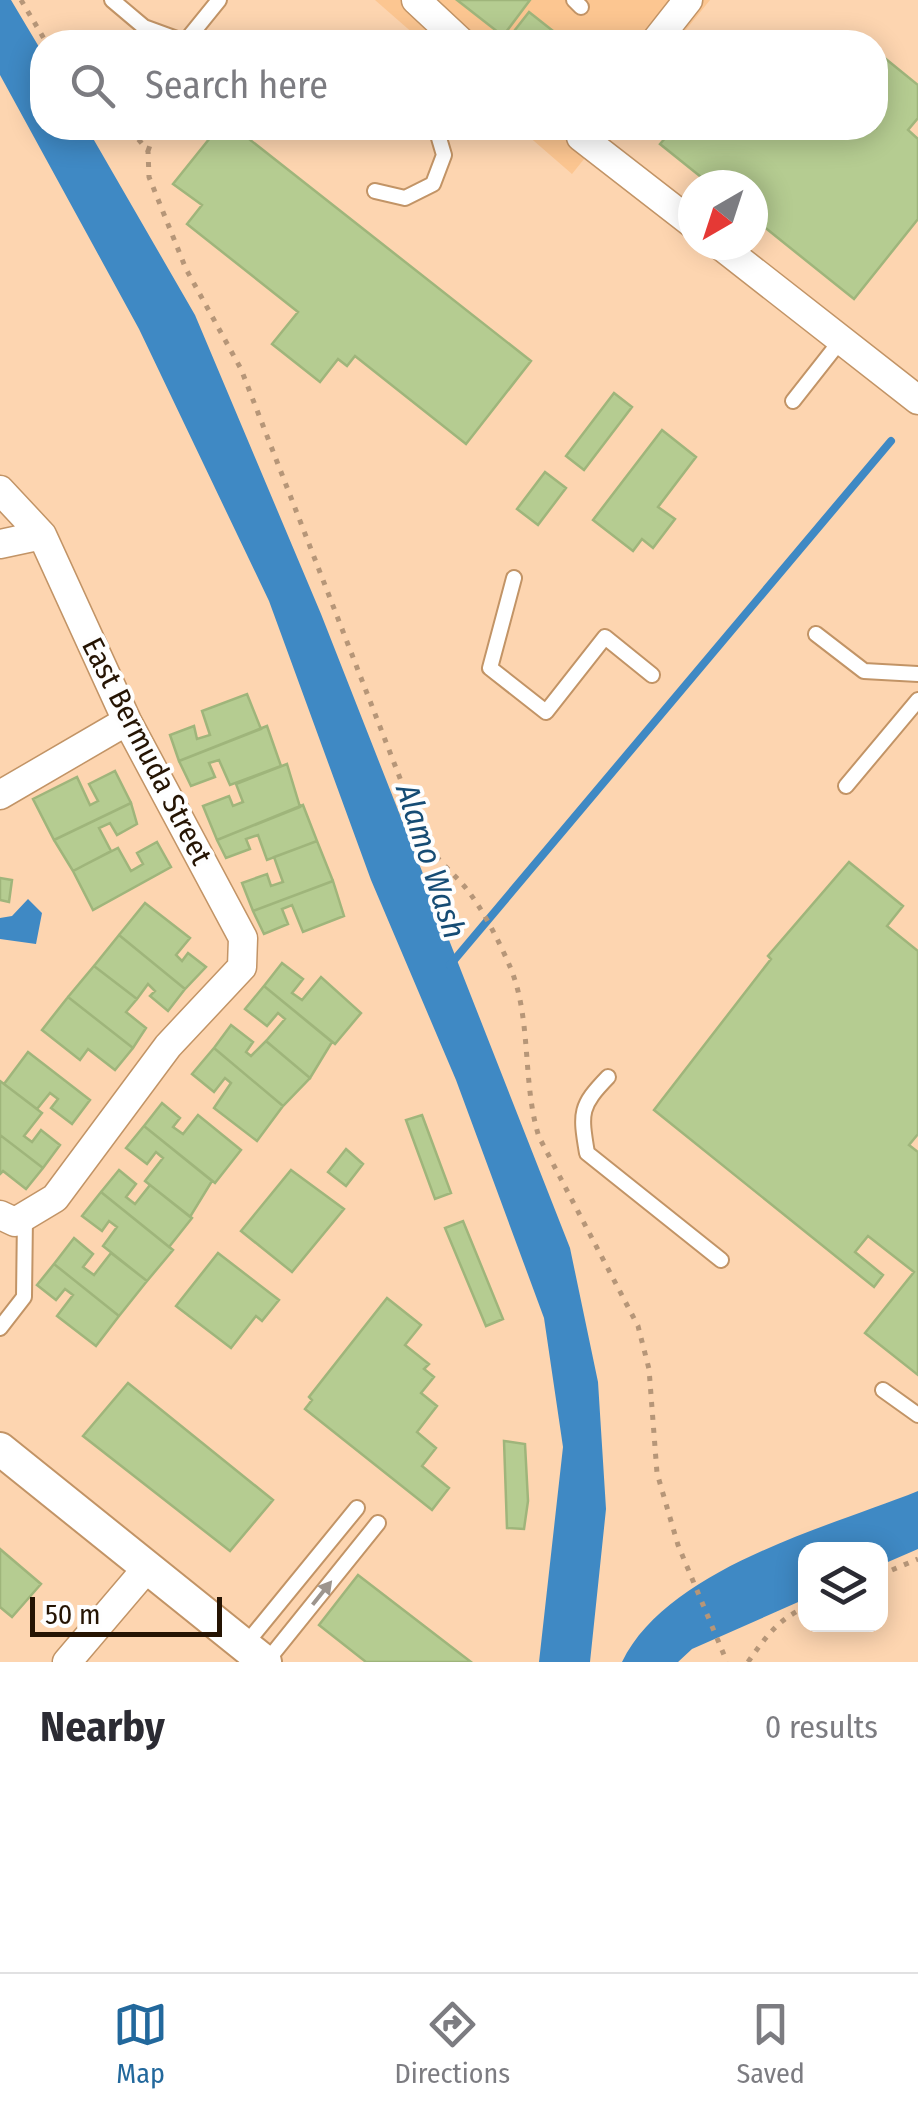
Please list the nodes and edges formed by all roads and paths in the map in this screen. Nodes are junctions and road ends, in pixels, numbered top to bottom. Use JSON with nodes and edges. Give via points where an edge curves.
{"nodes":[{"id":1,"x":21,"y":0,"type":"edge"},
{"id":2,"x":112,"y":0,"type":"edge"},
{"id":3,"x":219,"y":0,"type":"edge"},
{"id":4,"x":416,"y":0,"type":"edge"},
{"id":5,"x":688,"y":0,"type":"edge"},
{"id":6,"x":39,"y":30,"type":"edge"},
{"id":7,"x":150,"y":30,"type":"edge"},
{"id":8,"x":195,"y":30,"type":"edge"},
{"id":9,"x":448,"y":30,"type":"edge"},
{"id":10,"x":664,"y":30,"type":"edge"},
{"id":11,"x":139,"y":140,"type":"edge"},
{"id":12,"x":152,"y":140,"type":"edge"},
{"id":13,"x":439,"y":140,"type":"edge"},
{"id":14,"x":591,"y":140,"type":"edge"},
{"id":15,"x":148,"y":151,"type":"junction"},
{"id":16,"x":375,"y":192,"type":"dead end"},
{"id":17,"x":678,"y":212,"type":"edge"},
{"id":18,"x":739,"y":260,"type":"edge"},
{"id":19,"x":842,"y":340,"type":"junction"},
{"id":20,"x":918,"y":400,"type":"edge"},
{"id":21,"x":793,"y":401,"type":"dead end"},
{"id":22,"x":0,"y":490,"type":"edge"},
{"id":23,"x":42,"y":535,"type":"junction"},
{"id":24,"x":0,"y":544,"type":"edge"},
{"id":25,"x":514,"y":578,"type":"dead end"},
{"id":26,"x":816,"y":634,"type":"dead end"},
{"id":27,"x":918,"y":674,"type":"edge"},
{"id":28,"x":652,"y":675,"type":"dead end"},
{"id":29,"x":918,"y":700,"type":"edge"},
{"id":30,"x":127,"y":721,"type":"junction"},
{"id":31,"x":846,"y":786,"type":"dead end"},
{"id":32,"x":0,"y":795,"type":"edge"},
{"id":33,"x":608,"y":1077,"type":"dead end"},
{"id":34,"x":13,"y":1217,"type":"edge"},
{"id":35,"x":721,"y":1260,"type":"dead end"},
{"id":36,"x":0,"y":1328,"type":"edge"},
{"id":37,"x":883,"y":1390,"type":"dead end"},
{"id":38,"x":918,"y":1415,"type":"edge"},
{"id":39,"x":4,"y":1462,"type":"edge"},
{"id":40,"x":357,"y":1508,"type":"dead end"},
{"id":41,"x":378,"y":1524,"type":"dead end"},
{"id":42,"x":918,"y":1560,"type":"edge"},
{"id":43,"x":148,"y":1568,"type":"junction"},
{"id":44,"x":888,"y":1572,"type":"edge"},
{"id":45,"x":798,"y":1612,"type":"edge"},
{"id":46,"x":259,"y":1658,"type":"edge"},
{"id":47,"x":727,"y":1659,"type":"edge"},
{"id":48,"x":67,"y":1662,"type":"edge"},
{"id":49,"x":748,"y":1662,"type":"edge"}],
"edges":[{"from":1,"to":6,"type":"path"},
{"from":2,"to":7,"type":"lane"},
{"from":3,"to":8,"type":"lane"},
{"from":4,"to":9,"type":"street"},
{"from":5,"to":10,"type":"street"},
{"from":11,"to":15,"type":"path"},
{"from":12,"to":15,"type":"path"},
{"from":13,"to":16,"type":"lane","via":[[444,156],[432,184],[405,198]]},
{"from":14,"to":17,"type":"street"},
{"from":15,"to":47,"type":"path","via":[[150,178],[186,269],[241,368],[424,840],[478,906],[511,970],[530,1109],[638,1326],[649,1370],[656,1473],[678,1545]]},
{"from":18,"to":19,"type":"street"},
{"from":19,"to":20,"type":"street"},
{"from":19,"to":21,"type":"lane"},
{"from":22,"to":23,"type":"street","name":"East Bermuda Street"},
{"from":23,"to":24,"type":"street"},
{"from":23,"to":30,"type":"street","name":"East Bermuda Street"},
{"from":25,"to":28,"type":"lane","via":[[490,668],[546,712],[605,637]]},
{"from":26,"to":27,"type":"lane","via":[[864,672]]},
{"from":29,"to":31,"type":"lane"},
{"from":30,"to":32,"type":"street"},
{"from":30,"to":34,"type":"street","name":"East Bermuda Street","via":[[243,938],[242,967],[168,1046],[55,1198]]},
{"from":33,"to":35,"type":"lane","via":[[584,1102],[587,1153]]},
{"from":34,"to":36,"type":"lane","via":[[24,1297]]},
{"from":37,"to":38,"type":"lane"},
{"from":39,"to":43,"type":"street"},
{"from":40,"to":46,"type":"lane"},
{"from":46,"to":41,"type":"lane","one_way":true},
{"from":42,"to":44,"type":"path"},
{"from":43,"to":46,"type":"street"},
{"from":43,"to":48,"type":"street"},
{"from":45,"to":49,"type":"path","via":[[778,1623]]}]}
